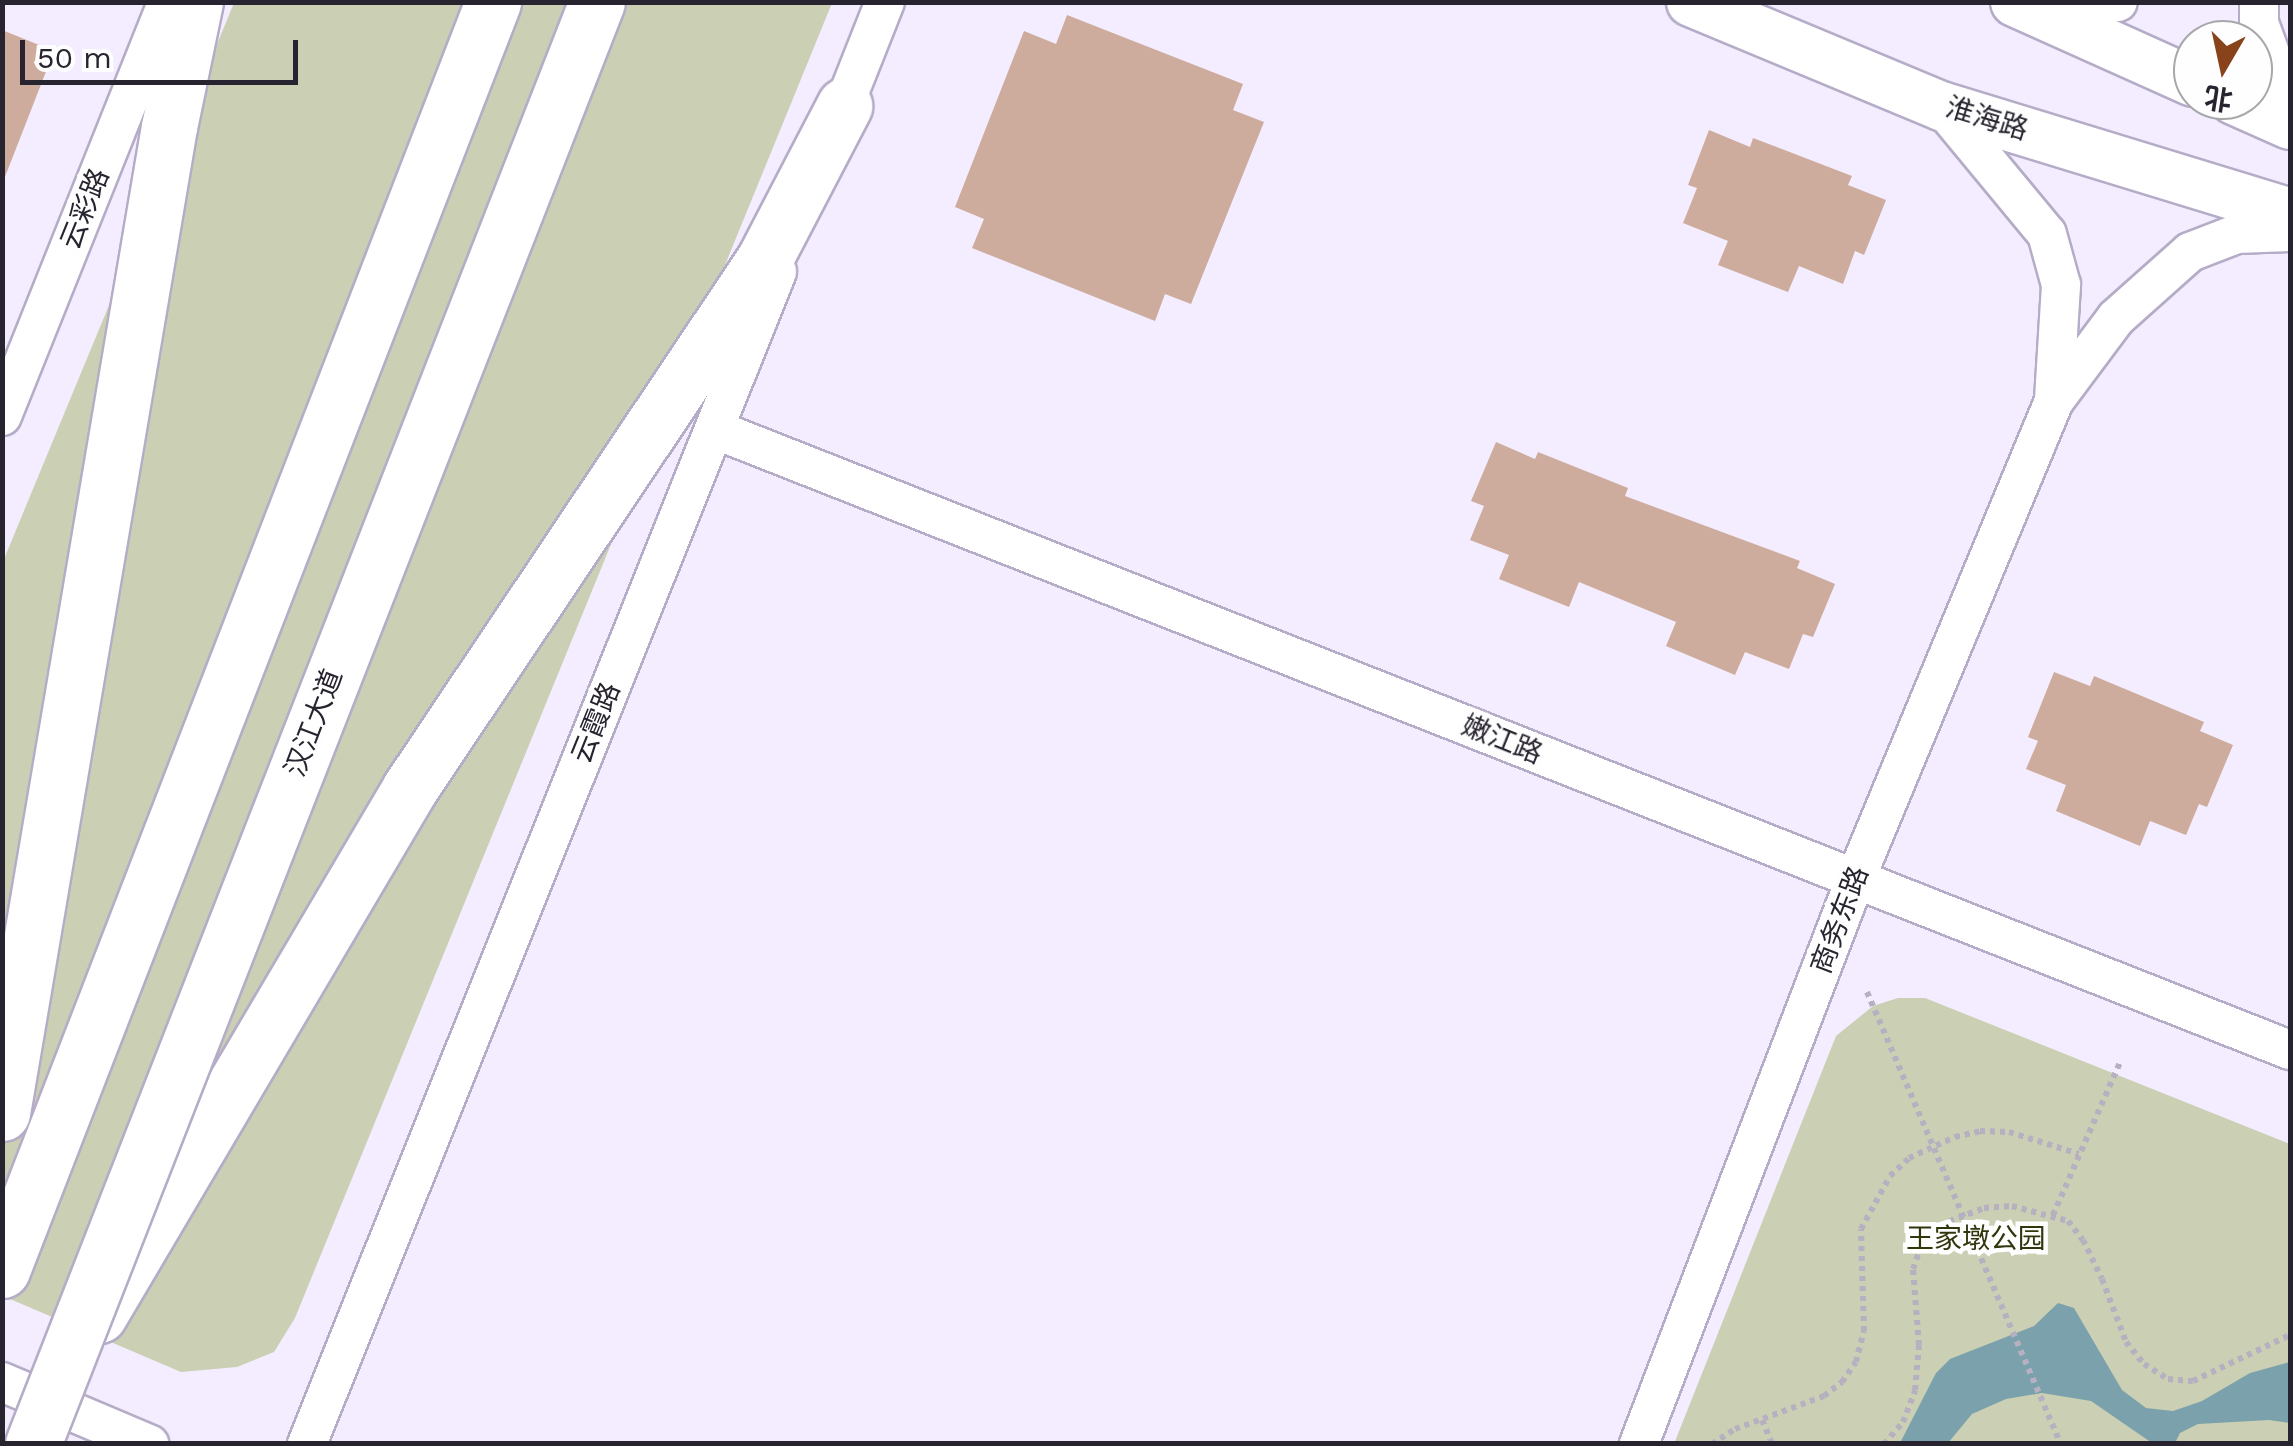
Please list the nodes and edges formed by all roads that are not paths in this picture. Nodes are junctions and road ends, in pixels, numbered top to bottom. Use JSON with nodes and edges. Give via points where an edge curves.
{"nodes":[{"id":1,"x":168,"y":2,"type":"edge"},
{"id":2,"x":195,"y":2,"type":"edge"},
{"id":3,"x":493,"y":2,"type":"edge"},
{"id":4,"x":597,"y":2,"type":"edge"},
{"id":5,"x":885,"y":2,"type":"edge"},
{"id":6,"x":1691,"y":2,"type":"edge"},
{"id":7,"x":2015,"y":2,"type":"edge"},
{"id":8,"x":2035,"y":2,"type":"edge"},
{"id":9,"x":2118,"y":2,"type":"edge"},
{"id":10,"x":2259,"y":2,"type":"edge"},
{"id":11,"x":2173,"y":73,"type":"edge"},
{"id":12,"x":2290,"y":89,"type":"edge"},
{"id":13,"x":844,"y":106,"type":"junction"},
{"id":14,"x":1941,"y":106,"type":"junction"},
{"id":15,"x":2290,"y":213,"type":"edge"},
{"id":16,"x":2290,"y":232,"type":"edge"},
{"id":17,"x":2054,"y":401,"type":"junction"},
{"id":18,"x":2,"y":416,"type":"edge"},
{"id":19,"x":714,"y":429,"type":"junction"},
{"id":20,"x":1855,"y":880,"type":"junction"},
{"id":21,"x":2290,"y":1050,"type":"edge"},
{"id":22,"x":2,"y":1113,"type":"edge"},
{"id":23,"x":2,"y":1270,"type":"edge"},
{"id":24,"x":2,"y":1382,"type":"edge"},
{"id":25,"x":57,"y":1382,"type":"junction"},
{"id":26,"x":34,"y":1444,"type":"edge"},
{"id":27,"x":150,"y":1444,"type":"edge"},
{"id":28,"x":307,"y":1444,"type":"edge"},
{"id":29,"x":1638,"y":1444,"type":"edge"}],
"edges":[{"from":1,"to":18,"type":"street","name":"云彩路"},
{"from":2,"to":22,"type":"highway","via":[[168,127]]},
{"from":3,"to":23,"type":"highway"},
{"from":4,"to":25,"type":"highway","name":"汉江大道","bridge":true},
{"from":5,"to":13,"type":"street","name":"云霞路"},
{"from":6,"to":14,"type":"main road","name":"淮海路"},
{"from":7,"to":11,"type":"main road"},
{"from":8,"to":9,"type":"street","via":[[2063,8]]},
{"from":10,"to":12,"type":"street","via":[[2259,23]]},
{"from":13,"to":19,"type":"street","name":"云霞路"},
{"from":13,"to":25,"type":"highway","bridge":true,"via":[[721,328],[410,788]]},
{"from":14,"to":15,"type":"main road","name":"淮海路"},
{"from":14,"to":17,"type":"street","via":[[2047,234],[2060,285]]},
{"from":16,"to":17,"type":"street","via":[[2237,234],[2190,252],[2116,318]]},
{"from":17,"to":20,"type":"street","name":"商务东路"},
{"from":19,"to":20,"type":"street","name":"嫩江路"},
{"from":19,"to":28,"type":"street","name":"云霞路"},
{"from":20,"to":21,"type":"street","name":"嫩江路"},
{"from":20,"to":29,"type":"street","name":"商务东路"},
{"from":24,"to":27,"type":"street"},
{"from":25,"to":26,"type":"highway","name":"汉江大道","bridge":true}]}
